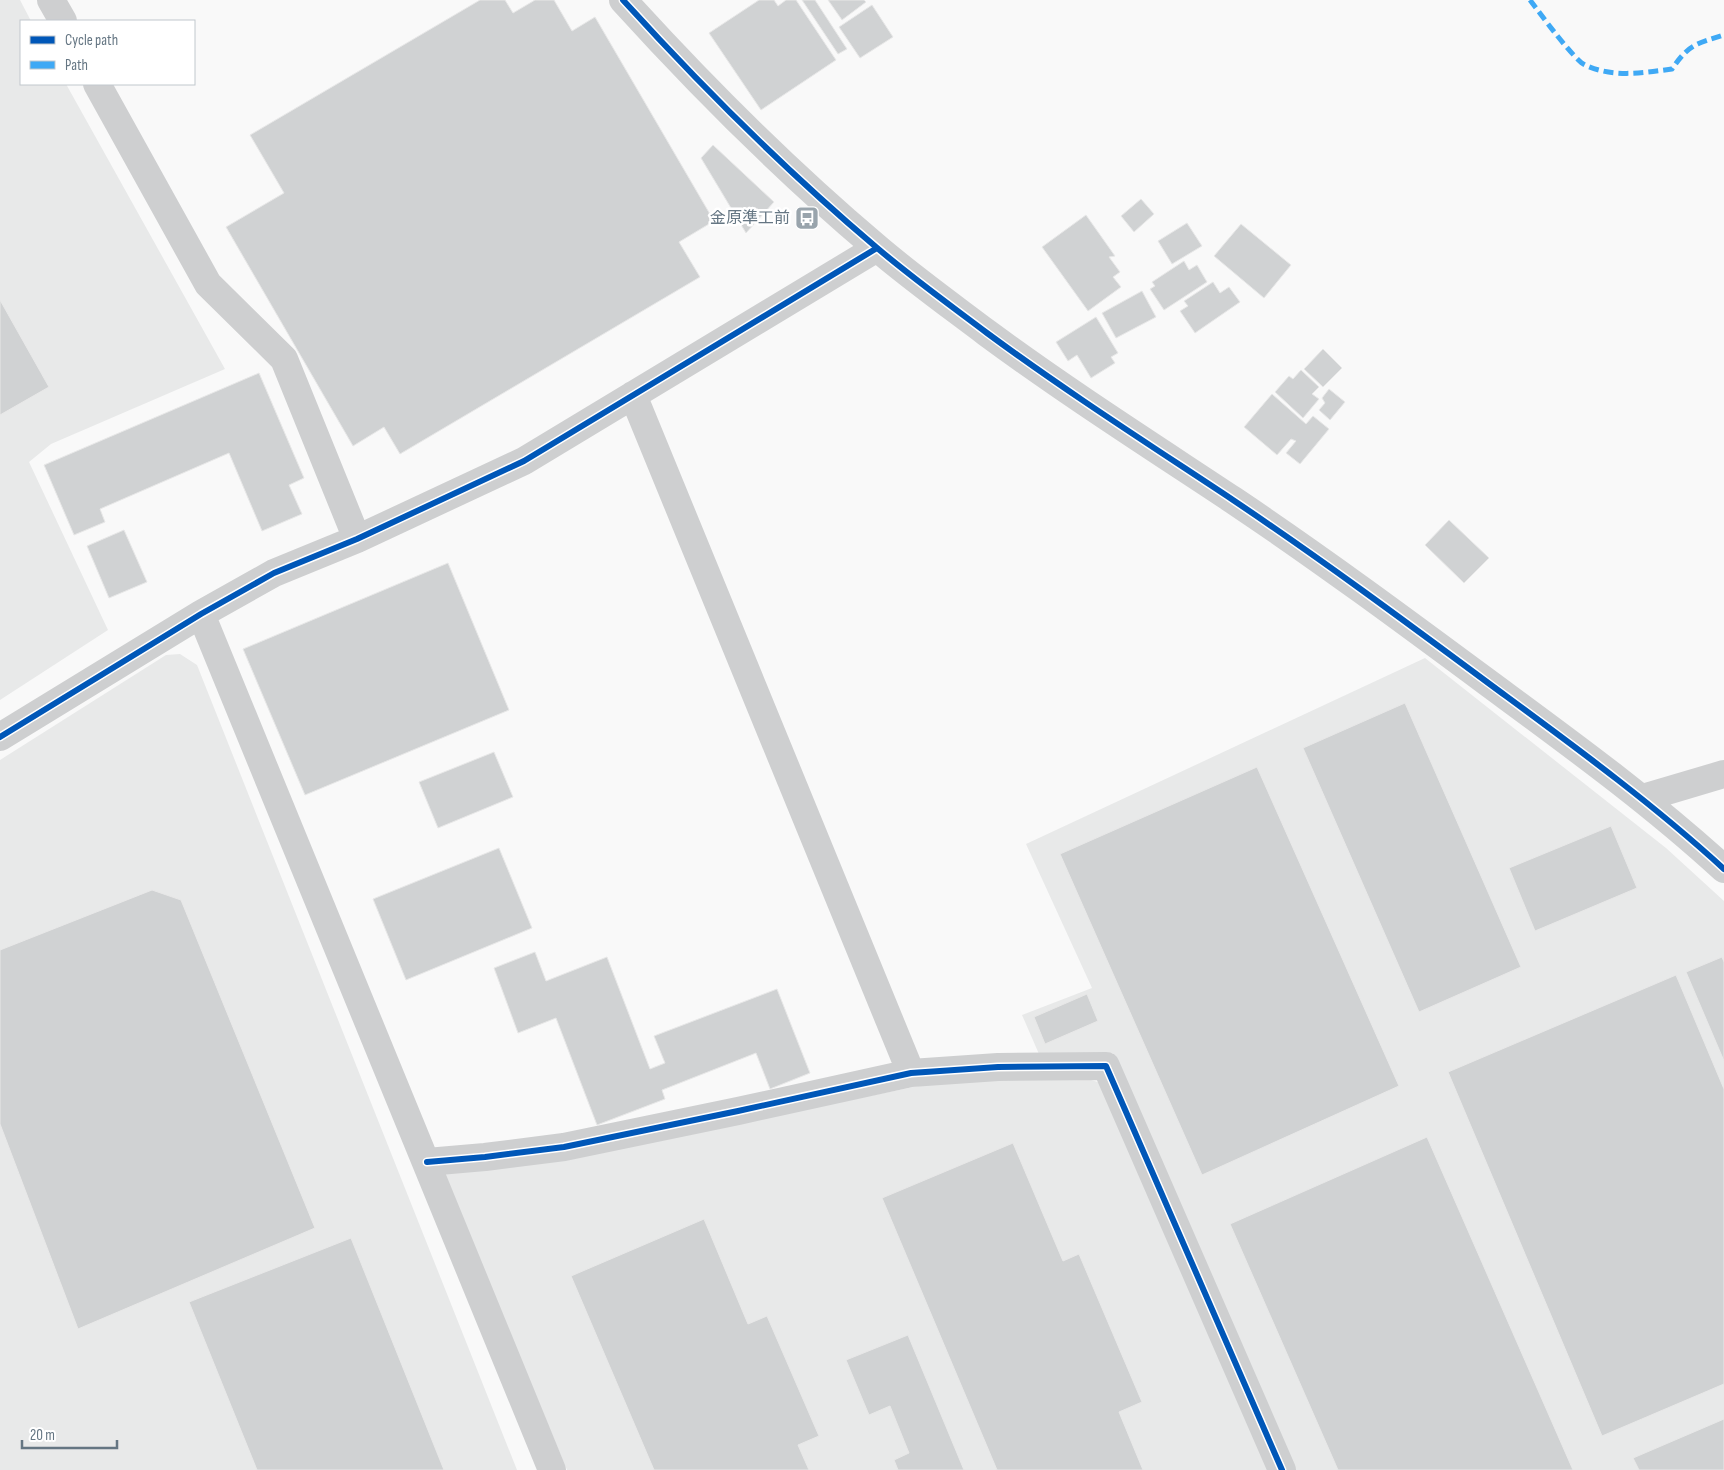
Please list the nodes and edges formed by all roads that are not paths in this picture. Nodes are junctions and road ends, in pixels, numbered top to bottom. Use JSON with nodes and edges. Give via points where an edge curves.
{"nodes":[{"id":1,"x":51,"y":0,"type":"edge"},
{"id":2,"x":623,"y":0,"type":"edge"},
{"id":3,"x":62,"y":20,"type":"edge"},
{"id":4,"x":99,"y":85,"type":"edge"},
{"id":5,"x":877,"y":248,"type":"junction"},
{"id":6,"x":633,"y":396,"type":"junction"},
{"id":7,"x":357,"y":539,"type":"junction"},
{"id":8,"x":201,"y":614,"type":"junction"},
{"id":9,"x":0,"y":737,"type":"edge"},
{"id":10,"x":1724,"y":774,"type":"edge"},
{"id":11,"x":1643,"y":798,"type":"junction"},
{"id":12,"x":1724,"y":869,"type":"edge"},
{"id":13,"x":911,"y":1074,"type":"junction"},
{"id":14,"x":426,"y":1162,"type":"junction"},
{"id":15,"x":552,"y":1470,"type":"edge"},
{"id":16,"x":1282,"y":1470,"type":"edge"}],
"edges":[{"from":1,"to":3,"type":"street"},
{"from":2,"to":5,"type":"street","via":[[668,50],[754,135]]},
{"from":4,"to":7,"type":"street","via":[[208,284],[284,359]]},
{"from":5,"to":6,"type":"street"},
{"from":5,"to":11,"type":"street","via":[[988,334],[1313,556]]},
{"from":6,"to":7,"type":"street","via":[[524,461]]},
{"from":6,"to":13,"type":"street"},
{"from":7,"to":8,"type":"street","via":[[274,573]]},
{"from":8,"to":9,"type":"street"},
{"from":8,"to":14,"type":"street"},
{"from":10,"to":11,"type":"street"},
{"from":11,"to":12,"type":"street"},
{"from":13,"to":14,"type":"street","via":[[564,1147]]},
{"from":13,"to":16,"type":"street","via":[[998,1067],[1106,1066]]},
{"from":14,"to":15,"type":"street"}]}
